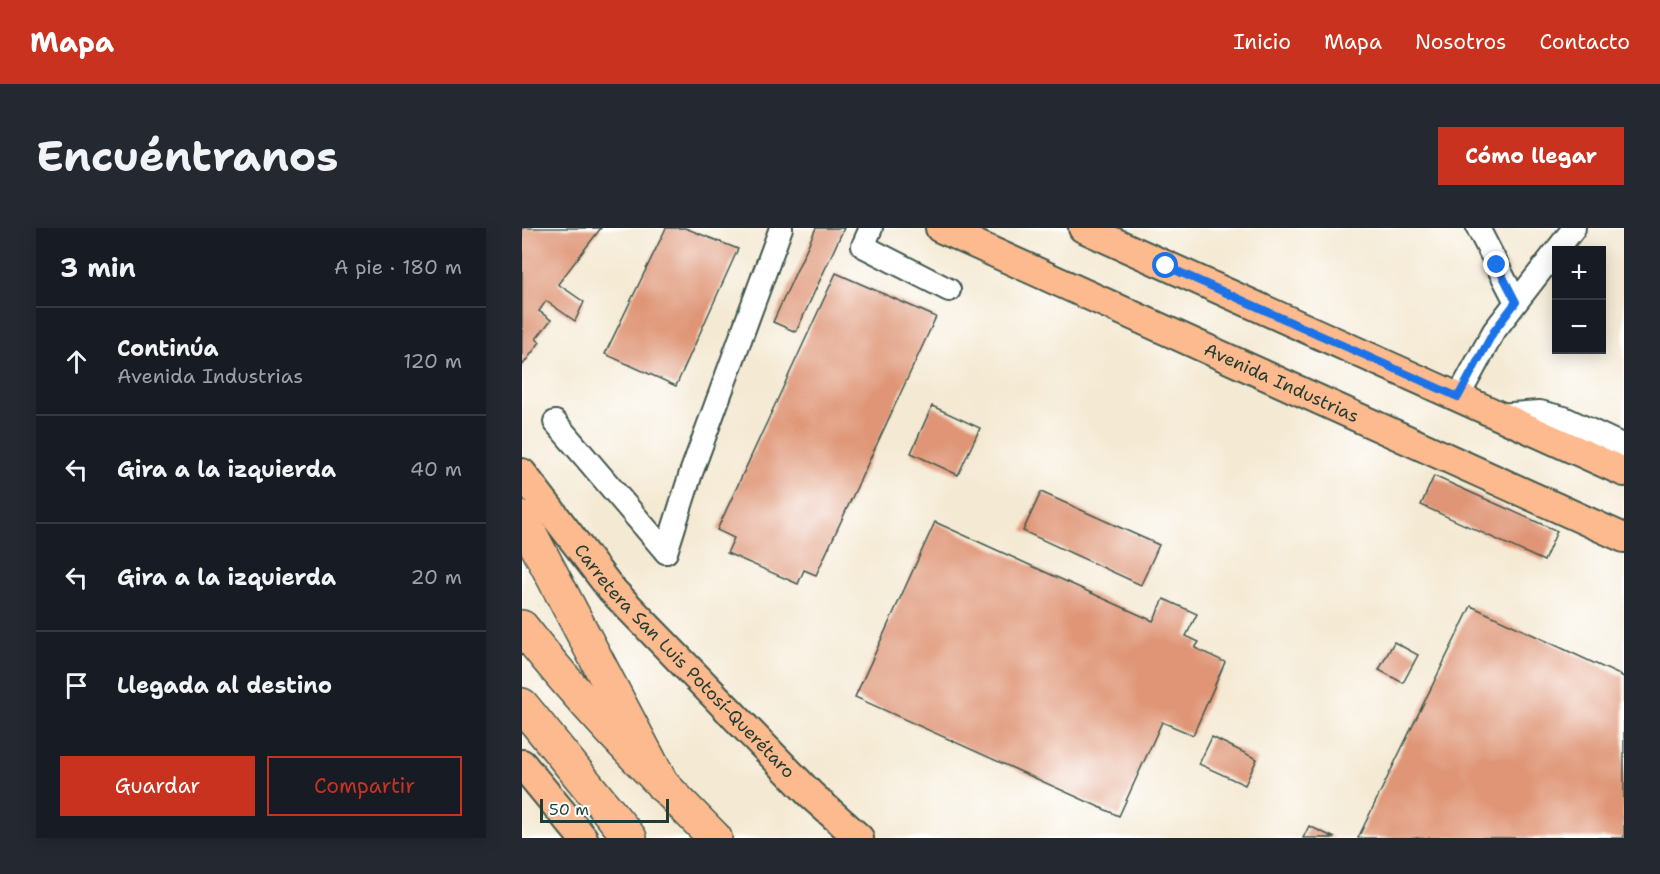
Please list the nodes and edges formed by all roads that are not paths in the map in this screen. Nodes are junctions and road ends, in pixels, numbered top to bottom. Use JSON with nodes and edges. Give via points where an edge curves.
{"nodes":[{"id":1,"x":781,"y":228,"type":"edge"},
{"id":2,"x":871,"y":228,"type":"edge"},
{"id":3,"x":940,"y":228,"type":"edge"},
{"id":4,"x":1083,"y":228,"type":"edge"},
{"id":5,"x":1478,"y":228,"type":"edge"},
{"id":6,"x":1574,"y":228,"type":"edge"},
{"id":7,"x":949,"y":290,"type":"dead end"},
{"id":8,"x":1516,"y":302,"type":"junction"},
{"id":9,"x":1458,"y":397,"type":"junction"},
{"id":10,"x":1497,"y":415,"type":"junction"},
{"id":11,"x":555,"y":422,"type":"dead end"},
{"id":12,"x":1624,"y":446,"type":"edge"},
{"id":13,"x":1624,"y":472,"type":"edge"},
{"id":14,"x":522,"y":473,"type":"edge"},
{"id":15,"x":522,"y":518,"type":"edge"},
{"id":16,"x":1624,"y":538,"type":"edge"},
{"id":17,"x":522,"y":627,"type":"edge"},
{"id":18,"x":522,"y":705,"type":"edge"},
{"id":19,"x":522,"y":764,"type":"edge"},
{"id":20,"x":663,"y":786,"type":"junction"},
{"id":21,"x":583,"y":838,"type":"edge"},
{"id":22,"x":630,"y":838,"type":"edge"},
{"id":23,"x":715,"y":838,"type":"edge"},
{"id":24,"x":859,"y":838,"type":"edge"}],
"edges":[{"from":1,"to":11,"type":"lane","via":[[666,552]]},
{"from":2,"to":7,"type":"lane","via":[[863,246]]},
{"from":3,"to":16,"type":"main road","name":"Avenida Industrias"},
{"from":4,"to":9,"type":"main road"},
{"from":5,"to":8,"type":"lane"},
{"from":6,"to":8,"type":"lane"},
{"from":8,"to":9,"type":"lane","via":[[1494,331]]},
{"from":9,"to":10,"type":"main road"},
{"from":10,"to":12,"type":"lane","via":[[1540,412],[1564,418]]},
{"from":10,"to":13,"type":"main road"},
{"from":14,"to":24,"type":"main road","name":"Carretera San Luis Potosí-Querétaro","via":[[611,590],[811,795]]},
{"from":15,"to":20,"type":"highway"},
{"from":17,"to":20,"type":"highway"},
{"from":18,"to":22,"type":"highway"},
{"from":19,"to":21,"type":"main road"},
{"from":20,"to":23,"type":"highway"}]}
